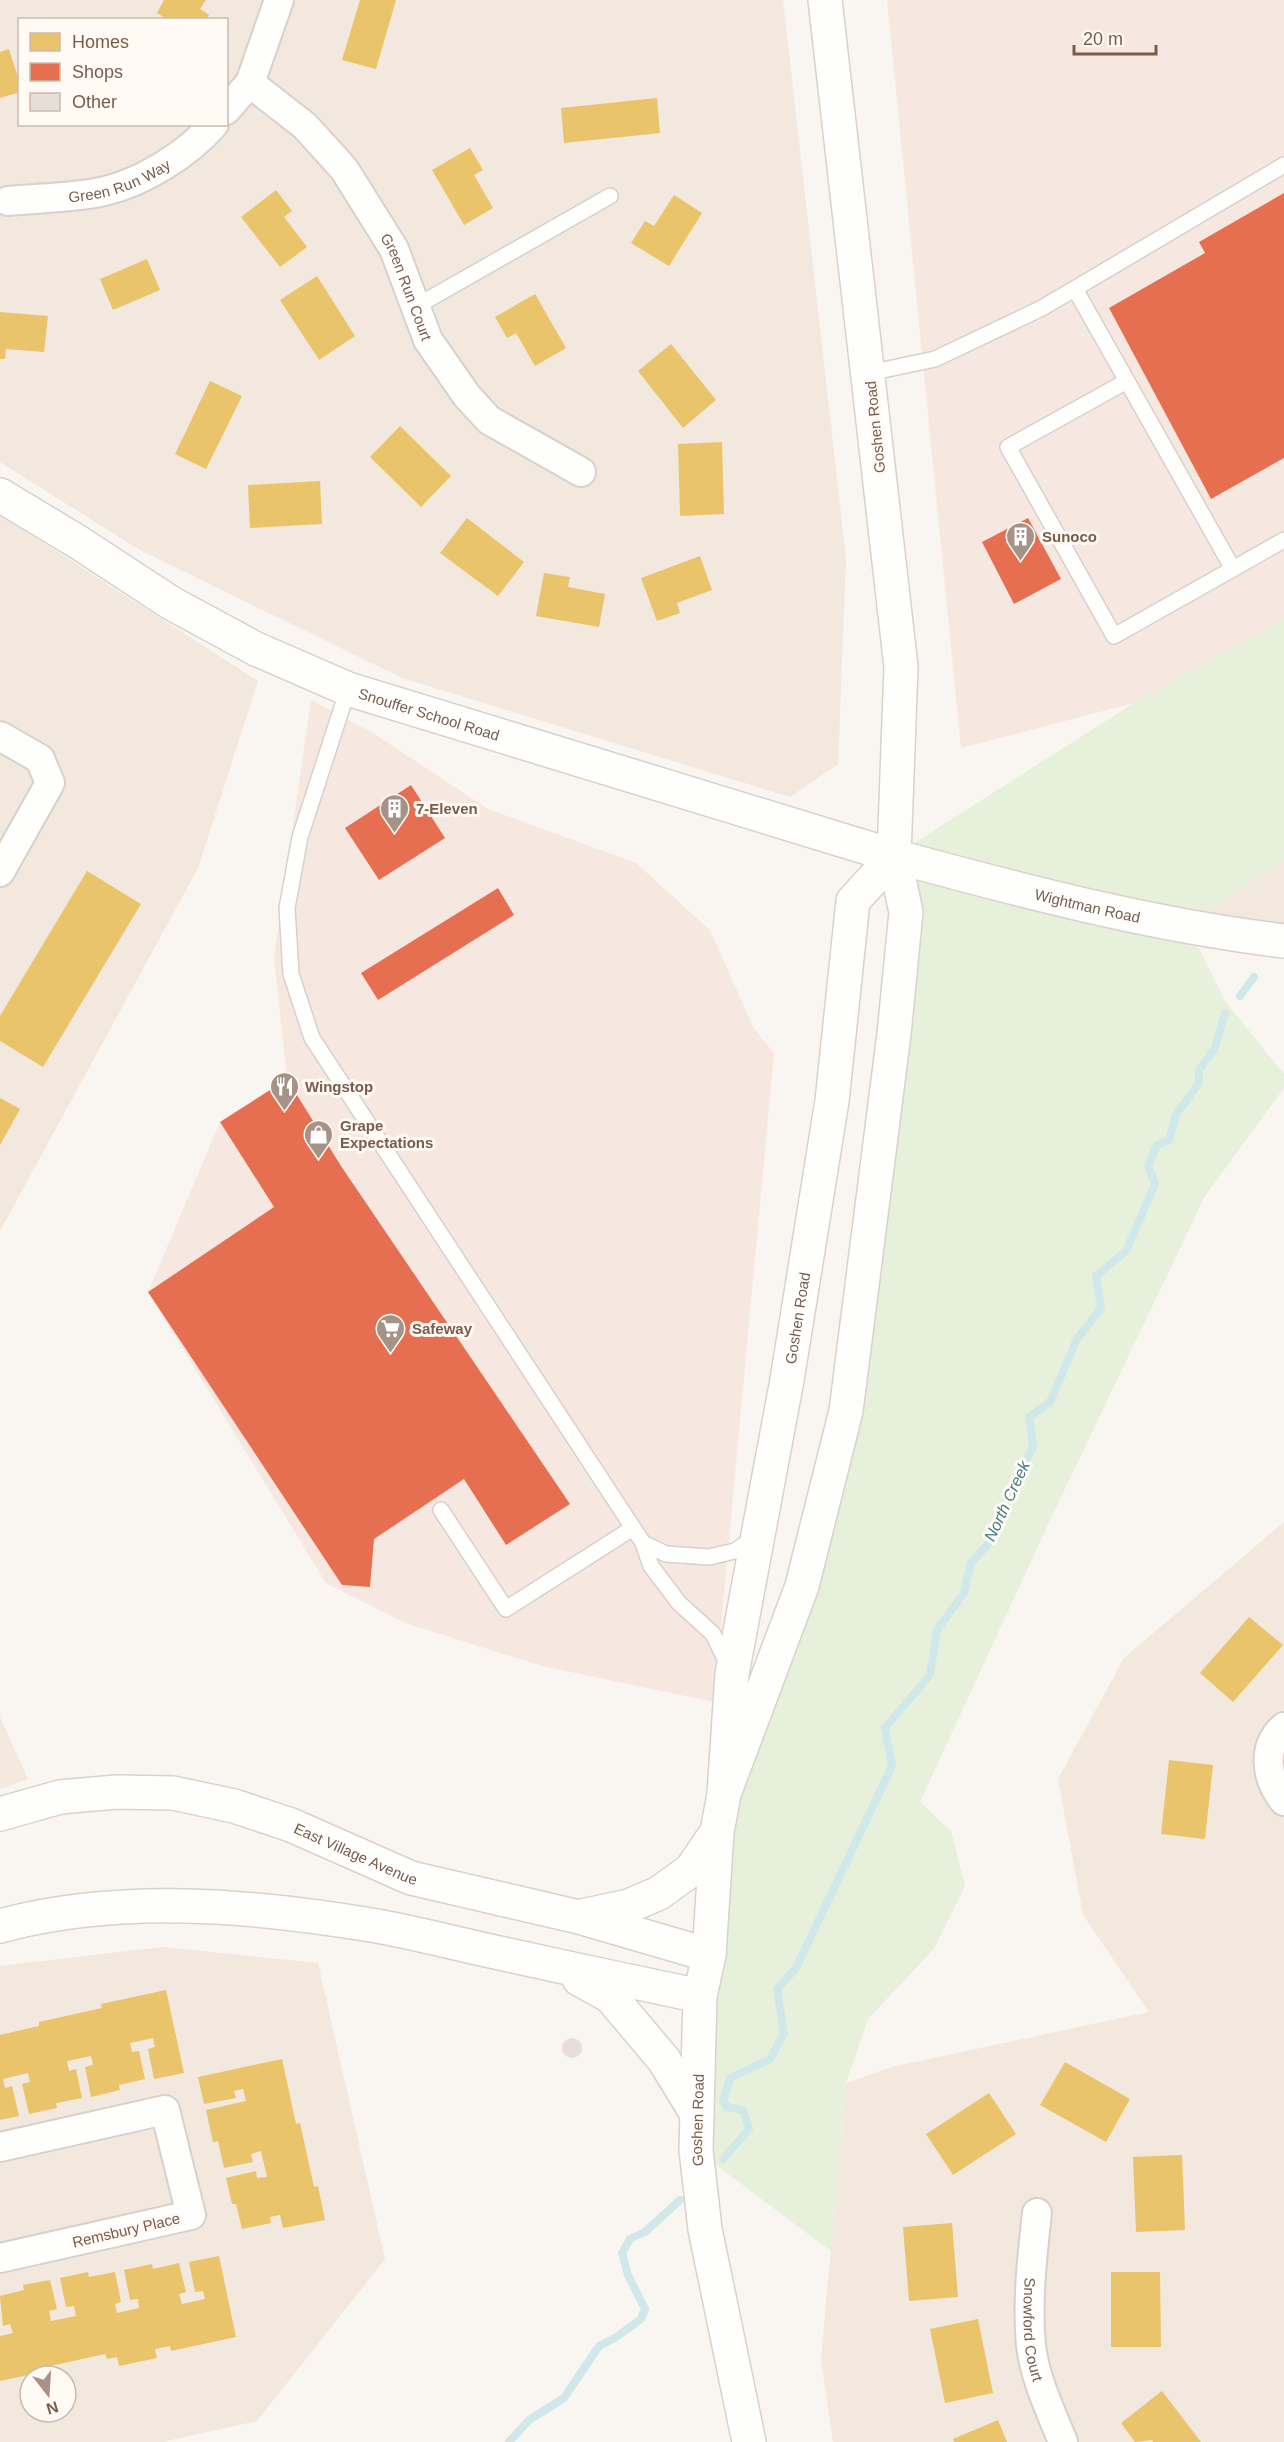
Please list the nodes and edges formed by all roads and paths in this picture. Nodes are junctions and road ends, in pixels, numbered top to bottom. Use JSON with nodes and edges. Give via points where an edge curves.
{"nodes":[{"id":1,"x":279,"y":0,"type":"edge"},
{"id":2,"x":825,"y":0,"type":"edge"},
{"id":3,"x":250,"y":83,"type":"junction"},
{"id":4,"x":228,"y":108,"type":"edge"},
{"id":5,"x":211,"y":126,"type":"edge"},
{"id":6,"x":1284,"y":165,"type":"edge"},
{"id":7,"x":610,"y":196,"type":"dead end"},
{"id":8,"x":8,"y":201,"type":"dead end"},
{"id":9,"x":1075,"y":289,"type":"junction"},
{"id":10,"x":415,"y":307,"type":"junction"},
{"id":11,"x":869,"y":374,"type":"junction"},
{"id":12,"x":1127,"y":381,"type":"junction"},
{"id":13,"x":581,"y":472,"type":"dead end"},
{"id":14,"x":0,"y":495,"type":"edge"},
{"id":15,"x":1284,"y":540,"type":"edge"},
{"id":16,"x":1233,"y":569,"type":"junction"},
{"id":17,"x":348,"y":689,"type":"junction"},
{"id":18,"x":0,"y":736,"type":"edge"},
{"id":19,"x":894,"y":856,"type":"junction"},
{"id":20,"x":0,"y":872,"type":"edge"},
{"id":21,"x":1284,"y":941,"type":"edge"},
{"id":22,"x":441,"y":1510,"type":"dead end"},
{"id":23,"x":633,"y":1528,"type":"junction"},
{"id":24,"x":759,"y":1534,"type":"junction"},
{"id":25,"x":643,"y":1543,"type":"junction"},
{"id":26,"x":732,"y":1674,"type":"junction"},
{"id":27,"x":1284,"y":1727,"type":"edge"},
{"id":28,"x":724,"y":1794,"type":"junction"},
{"id":29,"x":1284,"y":1801,"type":"edge"},
{"id":30,"x":0,"y":1814,"type":"edge"},
{"id":31,"x":717,"y":1832,"type":"junction"},
{"id":32,"x":579,"y":1917,"type":"junction"},
{"id":33,"x":0,"y":1926,"type":"edge"},
{"id":34,"x":710,"y":1955,"type":"junction"},
{"id":35,"x":553,"y":1965,"type":"junction"},
{"id":36,"x":700,"y":1996,"type":"junction"},
{"id":37,"x":697,"y":2114,"type":"junction"},
{"id":38,"x":0,"y":2147,"type":"edge"},
{"id":39,"x":1037,"y":2213,"type":"dead end"},
{"id":40,"x":0,"y":2259,"type":"edge"},
{"id":41,"x":749,"y":2442,"type":"edge"},
{"id":42,"x":1063,"y":2442,"type":"edge"}],
"edges":[{"from":1,"to":3,"type":"street"},
{"from":2,"to":11,"type":"street","name":"Goshen Road"},
{"from":3,"to":4,"type":"street"},
{"from":3,"to":10,"type":"street","name":"Green Run Court","via":[[305,126],[344,169],[394,249]]},
{"from":5,"to":8,"type":"street","name":"Green Run Way","via":[[199,141],[142,178],[104,192]]},
{"from":6,"to":9,"type":"lane"},
{"from":7,"to":10,"type":"lane"},
{"from":9,"to":11,"type":"lane","via":[[935,359]]},
{"from":9,"to":12,"type":"lane"},
{"from":10,"to":13,"type":"street","name":"Green Run Court","via":[[428,340],[489,420]]},
{"from":11,"to":19,"type":"street","name":"Goshen Road","via":[[902,667]]},
{"from":12,"to":16,"type":"lane"},
{"from":12,"to":16,"type":"lane","via":[[1008,447],[1114,636]]},
{"from":14,"to":17,"type":"street","name":"Snouffer School Road","via":[[171,603],[256,649]]},
{"from":15,"to":16,"type":"lane"},
{"from":17,"to":19,"type":"street","name":"Snouffer School Road"},
{"from":17,"to":23,"type":"lane","via":[[300,837],[287,908],[291,974],[312,1038]]},
{"from":18,"to":20,"type":"street","via":[[40,759],[50,783]]},
{"from":19,"to":21,"type":"street","name":"Wightman Road","via":[[1101,910]]},
{"from":19,"to":24,"type":"street","name":"Goshen Road","via":[[853,901],[832,1101]]},
{"from":19,"to":28,"type":"street","name":"Goshen Road","via":[[906,912],[846,1412],[802,1586]]},
{"from":22,"to":23,"type":"lane","via":[[506,1609]]},
{"from":23,"to":25,"type":"lane"},
{"from":24,"to":25,"type":"lane","via":[[735,1551],[709,1557],[666,1554]]},
{"from":24,"to":26,"type":"street","name":"Goshen Road"},
{"from":25,"to":26,"type":"lane","via":[[651,1566],[679,1604],[713,1634]]},
{"from":26,"to":28,"type":"street","name":"Goshen Road"},
{"from":27,"to":29,"type":"street","via":[[1268,1747],[1268,1764]]},
{"from":28,"to":31,"type":"street","name":"Goshen Road"},
{"from":30,"to":32,"type":"street","name":"East Village Avenue","via":[[60,1797],[116,1792],[173,1793],[234,1806],[291,1825],[411,1878]]},
{"from":31,"to":32,"type":"street","via":[[691,1870],[659,1893],[629,1906]]},
{"from":31,"to":34,"type":"street","name":"Goshen Road"},
{"from":32,"to":34,"type":"street","name":"East Village Avenue"},
{"from":33,"to":35,"type":"street","via":[[74,1912],[199,1907],[372,1925]]},
{"from":34,"to":36,"type":"street","name":"Goshen Road"},
{"from":35,"to":36,"type":"street"},
{"from":35,"to":37,"type":"street","via":[[610,1996],[664,2060]]},
{"from":36,"to":37,"type":"street","name":"Goshen Road"},
{"from":37,"to":41,"type":"street","name":"Goshen Road","via":[[696,2150],[705,2229]]},
{"from":38,"to":40,"type":"street","name":"Remsbury Place","via":[[165,2110],[191,2215]]},
{"from":39,"to":42,"type":"street","name":"Snowford Court","via":[[1029,2290],[1031,2348]]}]}
